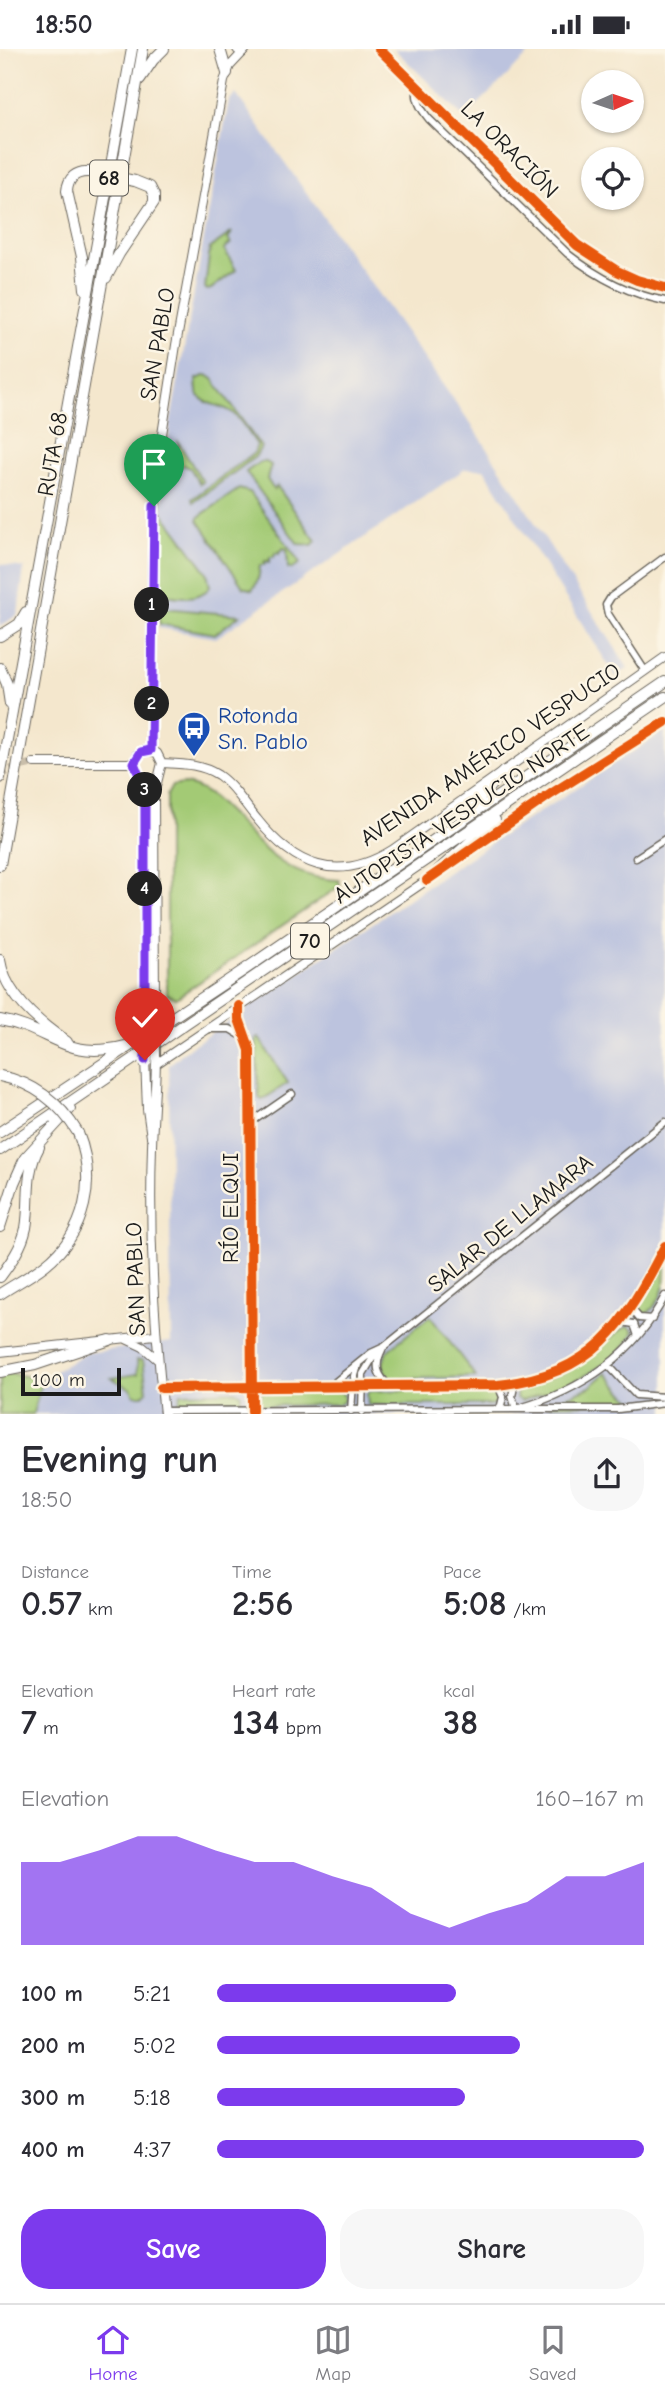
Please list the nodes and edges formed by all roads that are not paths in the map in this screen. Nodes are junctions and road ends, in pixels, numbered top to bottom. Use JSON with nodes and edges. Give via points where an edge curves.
{"nodes":[{"id":1,"x":132,"y":49,"type":"edge"},
{"id":2,"x":142,"y":49,"type":"edge"},
{"id":3,"x":164,"y":49,"type":"edge"},
{"id":4,"x":220,"y":49,"type":"edge"},
{"id":5,"x":379,"y":49,"type":"edge"},
{"id":6,"x":242,"y":50,"type":"edge"},
{"id":7,"x":227,"y":73,"type":"junction"},
{"id":8,"x":417,"y":85,"type":"junction"},
{"id":9,"x":135,"y":89,"type":"junction"},
{"id":10,"x":577,"y":244,"type":"junction"},
{"id":11,"x":568,"y":254,"type":"junction"},
{"id":12,"x":665,"y":288,"type":"edge"},
{"id":13,"x":99,"y":295,"type":"junction"},
{"id":14,"x":665,"y":301,"type":"edge"},
{"id":15,"x":86,"y":307,"type":"junction"},
{"id":16,"x":665,"y":557,"type":"edge"},
{"id":17,"x":31,"y":602,"type":"junction"},
{"id":18,"x":0,"y":636,"type":"edge"},
{"id":19,"x":665,"y":657,"type":"edge"},
{"id":20,"x":0,"y":668,"type":"edge"},
{"id":21,"x":645,"y":671,"type":"junction"},
{"id":22,"x":665,"y":682,"type":"edge"},
{"id":23,"x":665,"y":697,"type":"edge"},
{"id":24,"x":11,"y":715,"type":"junction"},
{"id":25,"x":665,"y":722,"type":"edge"},
{"id":26,"x":151,"y":750,"type":"junction"},
{"id":27,"x":34,"y":763,"type":"tunnel mouth"},
{"id":28,"x":134,"y":763,"type":"junction"},
{"id":29,"x":160,"y":767,"type":"junction"},
{"id":30,"x":504,"y":771,"type":"junction"},
{"id":31,"x":140,"y":775,"type":"junction"},
{"id":32,"x":0,"y":778,"type":"edge"},
{"id":33,"x":512,"y":802,"type":"junction"},
{"id":34,"x":449,"y":830,"type":"junction"},
{"id":35,"x":665,"y":839,"type":"edge"},
{"id":36,"x":636,"y":858,"type":"dead end"},
{"id":37,"x":0,"y":865,"type":"edge"},
{"id":38,"x":427,"y":880,"type":"junction"},
{"id":39,"x":0,"y":960,"type":"edge"},
{"id":40,"x":239,"y":1006,"type":"junction"},
{"id":41,"x":0,"y":1020,"type":"edge"},
{"id":42,"x":207,"y":1030,"type":"junction"},
{"id":43,"x":247,"y":1039,"type":"junction"},
{"id":44,"x":138,"y":1041,"type":"junction"},
{"id":45,"x":82,"y":1050,"type":"junction"},
{"id":46,"x":156,"y":1059,"type":"junction"},
{"id":47,"x":145,"y":1060,"type":"junction"},
{"id":48,"x":0,"y":1076,"type":"edge"},
{"id":49,"x":292,"y":1094,"type":"dead end"},
{"id":50,"x":81,"y":1095,"type":"junction"},
{"id":51,"x":665,"y":1122,"type":"edge"},
{"id":52,"x":250,"y":1123,"type":"junction"},
{"id":53,"x":0,"y":1132,"type":"edge"},
{"id":54,"x":46,"y":1135,"type":"junction"},
{"id":55,"x":152,"y":1143,"type":"junction"},
{"id":56,"x":0,"y":1150,"type":"edge"},
{"id":57,"x":0,"y":1227,"type":"edge"},
{"id":58,"x":665,"y":1246,"type":"edge"},
{"id":59,"x":0,"y":1277,"type":"edge"},
{"id":60,"x":0,"y":1294,"type":"edge"},
{"id":61,"x":665,"y":1296,"type":"edge"},
{"id":62,"x":634,"y":1305,"type":"junction"},
{"id":63,"x":652,"y":1319,"type":"junction"},
{"id":64,"x":621,"y":1322,"type":"junction"},
{"id":65,"x":155,"y":1335,"type":"junction"},
{"id":66,"x":125,"y":1338,"type":"junction"},
{"id":67,"x":638,"y":1338,"type":"junction"},
{"id":68,"x":110,"y":1340,"type":"junction"},
{"id":69,"x":381,"y":1349,"type":"junction"},
{"id":70,"x":0,"y":1352,"type":"edge"},
{"id":71,"x":158,"y":1360,"type":"junction"},
{"id":72,"x":359,"y":1363,"type":"junction"},
{"id":73,"x":609,"y":1366,"type":"junction"},
{"id":74,"x":0,"y":1373,"type":"edge"},
{"id":75,"x":515,"y":1383,"type":"junction"},
{"id":76,"x":498,"y":1385,"type":"junction"},
{"id":77,"x":252,"y":1387,"type":"junction"},
{"id":78,"x":327,"y":1387,"type":"junction"},
{"id":79,"x":391,"y":1387,"type":"junction"},
{"id":80,"x":161,"y":1388,"type":"junction"},
{"id":81,"x":352,"y":1388,"type":"junction"},
{"id":82,"x":362,"y":1388,"type":"junction"},
{"id":83,"x":665,"y":1397,"type":"edge"},
{"id":84,"x":665,"y":1403,"type":"edge"},
{"id":85,"x":500,"y":1409,"type":"junction"},
{"id":86,"x":516,"y":1409,"type":"junction"},
{"id":87,"x":252,"y":1411,"type":"junction"},
{"id":88,"x":351,"y":1411,"type":"junction"},
{"id":89,"x":362,"y":1412,"type":"junction"},
{"id":90,"x":164,"y":1413,"type":"edge"}],
"edges":[{"from":1,"to":15,"type":"highway","name":"RUTA 68","number":"68"},
{"from":2,"to":9,"type":"highway","name":"RUTA 68","number":"68"},
{"from":3,"to":9,"type":"highway"},
{"from":4,"to":7,"type":"highway"},
{"from":5,"to":8,"type":"street","name":"LA ORACIÓN"},
{"from":6,"to":7,"type":"main road"},
{"from":7,"to":26,"type":"main road","name":"SAN PABLO","via":[[158,460]]},
{"from":8,"to":10,"type":"street","name":"LA ORACIÓN"},
{"from":8,"to":11,"type":"street","name":"LA ORACIÓN","via":[[419,105],[429,119]]},
{"from":9,"to":13,"type":"highway","name":"RUTA 68","number":"68"},
{"from":10,"to":11,"type":"street"},
{"from":10,"to":12,"type":"street","name":"LA ORACIÓN","via":[[617,271]]},
{"from":11,"to":14,"type":"street","name":"LA ORACIÓN","via":[[617,285]]},
{"from":13,"to":15,"type":"highway","bridge":true,"via":[[154,195],[150,187],[135,181],[81,172],[69,181],[67,191],[82,257]]},
{"from":13,"to":37,"type":"highway","name":"RUTA 68","number":"68"},
{"from":15,"to":17,"type":"highway","name":"RUTA 68","number":"68"},
{"from":16,"to":21,"type":"street","via":[[606,605]]},
{"from":17,"to":18,"type":"highway","via":[[19,624]]},
{"from":17,"to":24,"type":"highway","name":"RUTA 68","number":"68"},
{"from":19,"to":21,"type":"main road","name":"AVENIDA AMÉRICO VESPUCIO"},
{"from":20,"to":24,"type":"highway"},
{"from":21,"to":30,"type":"main road","name":"AVENIDA AMÉRICO VESPUCIO"},
{"from":22,"to":34,"type":"highway","name":"AUTOPISTA VESPUCIO NORTE","number":"70"},
{"from":23,"to":33,"type":"highway","name":"AUTOPISTA VESPUCIO NORTE","number":"70"},
{"from":24,"to":32,"type":"highway","name":"RUTA 68","number":"68"},
{"from":25,"to":38,"type":"street"},
{"from":26,"to":28,"type":"main road","via":[[141,752]]},
{"from":26,"to":29,"type":"main road","via":[[159,756]]},
{"from":27,"to":28,"type":"main road"},
{"from":28,"to":31,"type":"main road"},
{"from":29,"to":30,"type":"main road","name":"AVENIDA AMÉRICO VESPUCIO","via":[[194,765],[216,774],[291,854],[337,868],[382,856]]},
{"from":29,"to":31,"type":"main road","via":[[150,777]]},
{"from":29,"to":46,"type":"main road","name":"SAN PABLO","bridge":true,"via":[[154,795]]},
{"from":30,"to":34,"type":"highway"},
{"from":31,"to":47,"type":"main road","name":"SAN PABLO","bridge":true,"via":[[145,798]]},
{"from":33,"to":38,"type":"highway"},
{"from":33,"to":50,"type":"highway","name":"AUTOPISTA VESPUCIO NORTE","number":"70"},
{"from":34,"to":44,"type":"highway","name":"AUTOPISTA VESPUCIO NORTE","number":"70"},
{"from":35,"to":36,"type":"street"},
{"from":38,"to":40,"type":"main road"},
{"from":39,"to":45,"type":"highway","via":[[5,981],[15,995],[55,1034]]},
{"from":40,"to":42,"type":"main road"},
{"from":40,"to":43,"type":"street","name":"RÍO ELQUI"},
{"from":41,"to":45,"type":"highway"},
{"from":42,"to":43,"type":"street","via":[[230,1028]]},
{"from":42,"to":46,"type":"main road"},
{"from":43,"to":52,"type":"street","name":"RÍO ELQUI"},
{"from":44,"to":45,"type":"highway"},
{"from":44,"to":53,"type":"highway","name":"AUTOPISTA VESPUCIO NORTE","number":"70"},
{"from":46,"to":47,"type":"main road"},
{"from":46,"to":55,"type":"main road","name":"SAN PABLO"},
{"from":47,"to":55,"type":"main road","name":"SAN PABLO"},
{"from":48,"to":60,"type":"highway","bridge":true,"via":[[23,1082],[59,1107],[78,1133],[88,1178],[78,1223],[65,1245]]},
{"from":49,"to":52,"type":"street"},
{"from":50,"to":54,"type":"highway"},
{"from":50,"to":56,"type":"highway","name":"AUTOPISTA VESPUCIO NORTE","number":"70"},
{"from":51,"to":69,"type":"street","name":"SALAR DE LLAMARA"},
{"from":52,"to":77,"type":"street","name":"RÍO ELQUI"},
{"from":54,"to":57,"type":"highway","via":[[22,1164]]},
{"from":54,"to":59,"type":"highway","via":[[29,1175],[25,1232]]},
{"from":55,"to":65,"type":"main road","name":"SAN PABLO"},
{"from":58,"to":62,"type":"street"},
{"from":61,"to":63,"type":"street"},
{"from":62,"to":63,"type":"street","via":[[639,1318]]},
{"from":62,"to":64,"type":"street"},
{"from":63,"to":67,"type":"street"},
{"from":64,"to":67,"type":"street","via":[[634,1324]]},
{"from":64,"to":75,"type":"street","via":[[575,1361],[546,1376]]},
{"from":65,"to":66,"type":"main road"},
{"from":65,"to":71,"type":"main road","name":"SAN PABLO"},
{"from":66,"to":68,"type":"main road"},
{"from":66,"to":71,"type":"main road"},
{"from":67,"to":73,"type":"street"},
{"from":68,"to":70,"type":"main road"},
{"from":68,"to":74,"type":"highway"},
{"from":69,"to":72,"type":"street","name":"SALAR DE LLAMARA"},
{"from":69,"to":79,"type":"street","via":[[377,1367],[381,1379]]},
{"from":69,"to":82,"type":"street","name":"SALAR DE LLAMARA","via":[[365,1370]]},
{"from":71,"to":80,"type":"main road","name":"SAN PABLO"},
{"from":72,"to":78,"type":"street","name":"SALAR DE LLAMARA"},
{"from":72,"to":81,"type":"street"},
{"from":73,"to":83,"type":"street","via":[[634,1394]]},
{"from":73,"to":86,"type":"street","via":[[562,1394]]},
{"from":75,"to":76,"type":"street"},
{"from":75,"to":86,"type":"street"},
{"from":76,"to":79,"type":"street"},
{"from":76,"to":85,"type":"street","via":[[503,1397]]},
{"from":77,"to":78,"type":"street"},
{"from":77,"to":80,"type":"street"},
{"from":77,"to":87,"type":"street","name":"RÍO ELQUI"},
{"from":78,"to":81,"type":"street"},
{"from":79,"to":82,"type":"street"},
{"from":80,"to":90,"type":"main road","name":"SAN PABLO"},
{"from":81,"to":82,"type":"street"},
{"from":81,"to":88,"type":"street"},
{"from":82,"to":89,"type":"street","name":"SALAR DE LLAMARA"},
{"from":84,"to":86,"type":"street","via":[[618,1409]]},
{"from":85,"to":86,"type":"street"},
{"from":85,"to":89,"type":"street"},
{"from":87,"to":88,"type":"street"},
{"from":87,"to":90,"type":"street"},
{"from":88,"to":89,"type":"street"}]}
